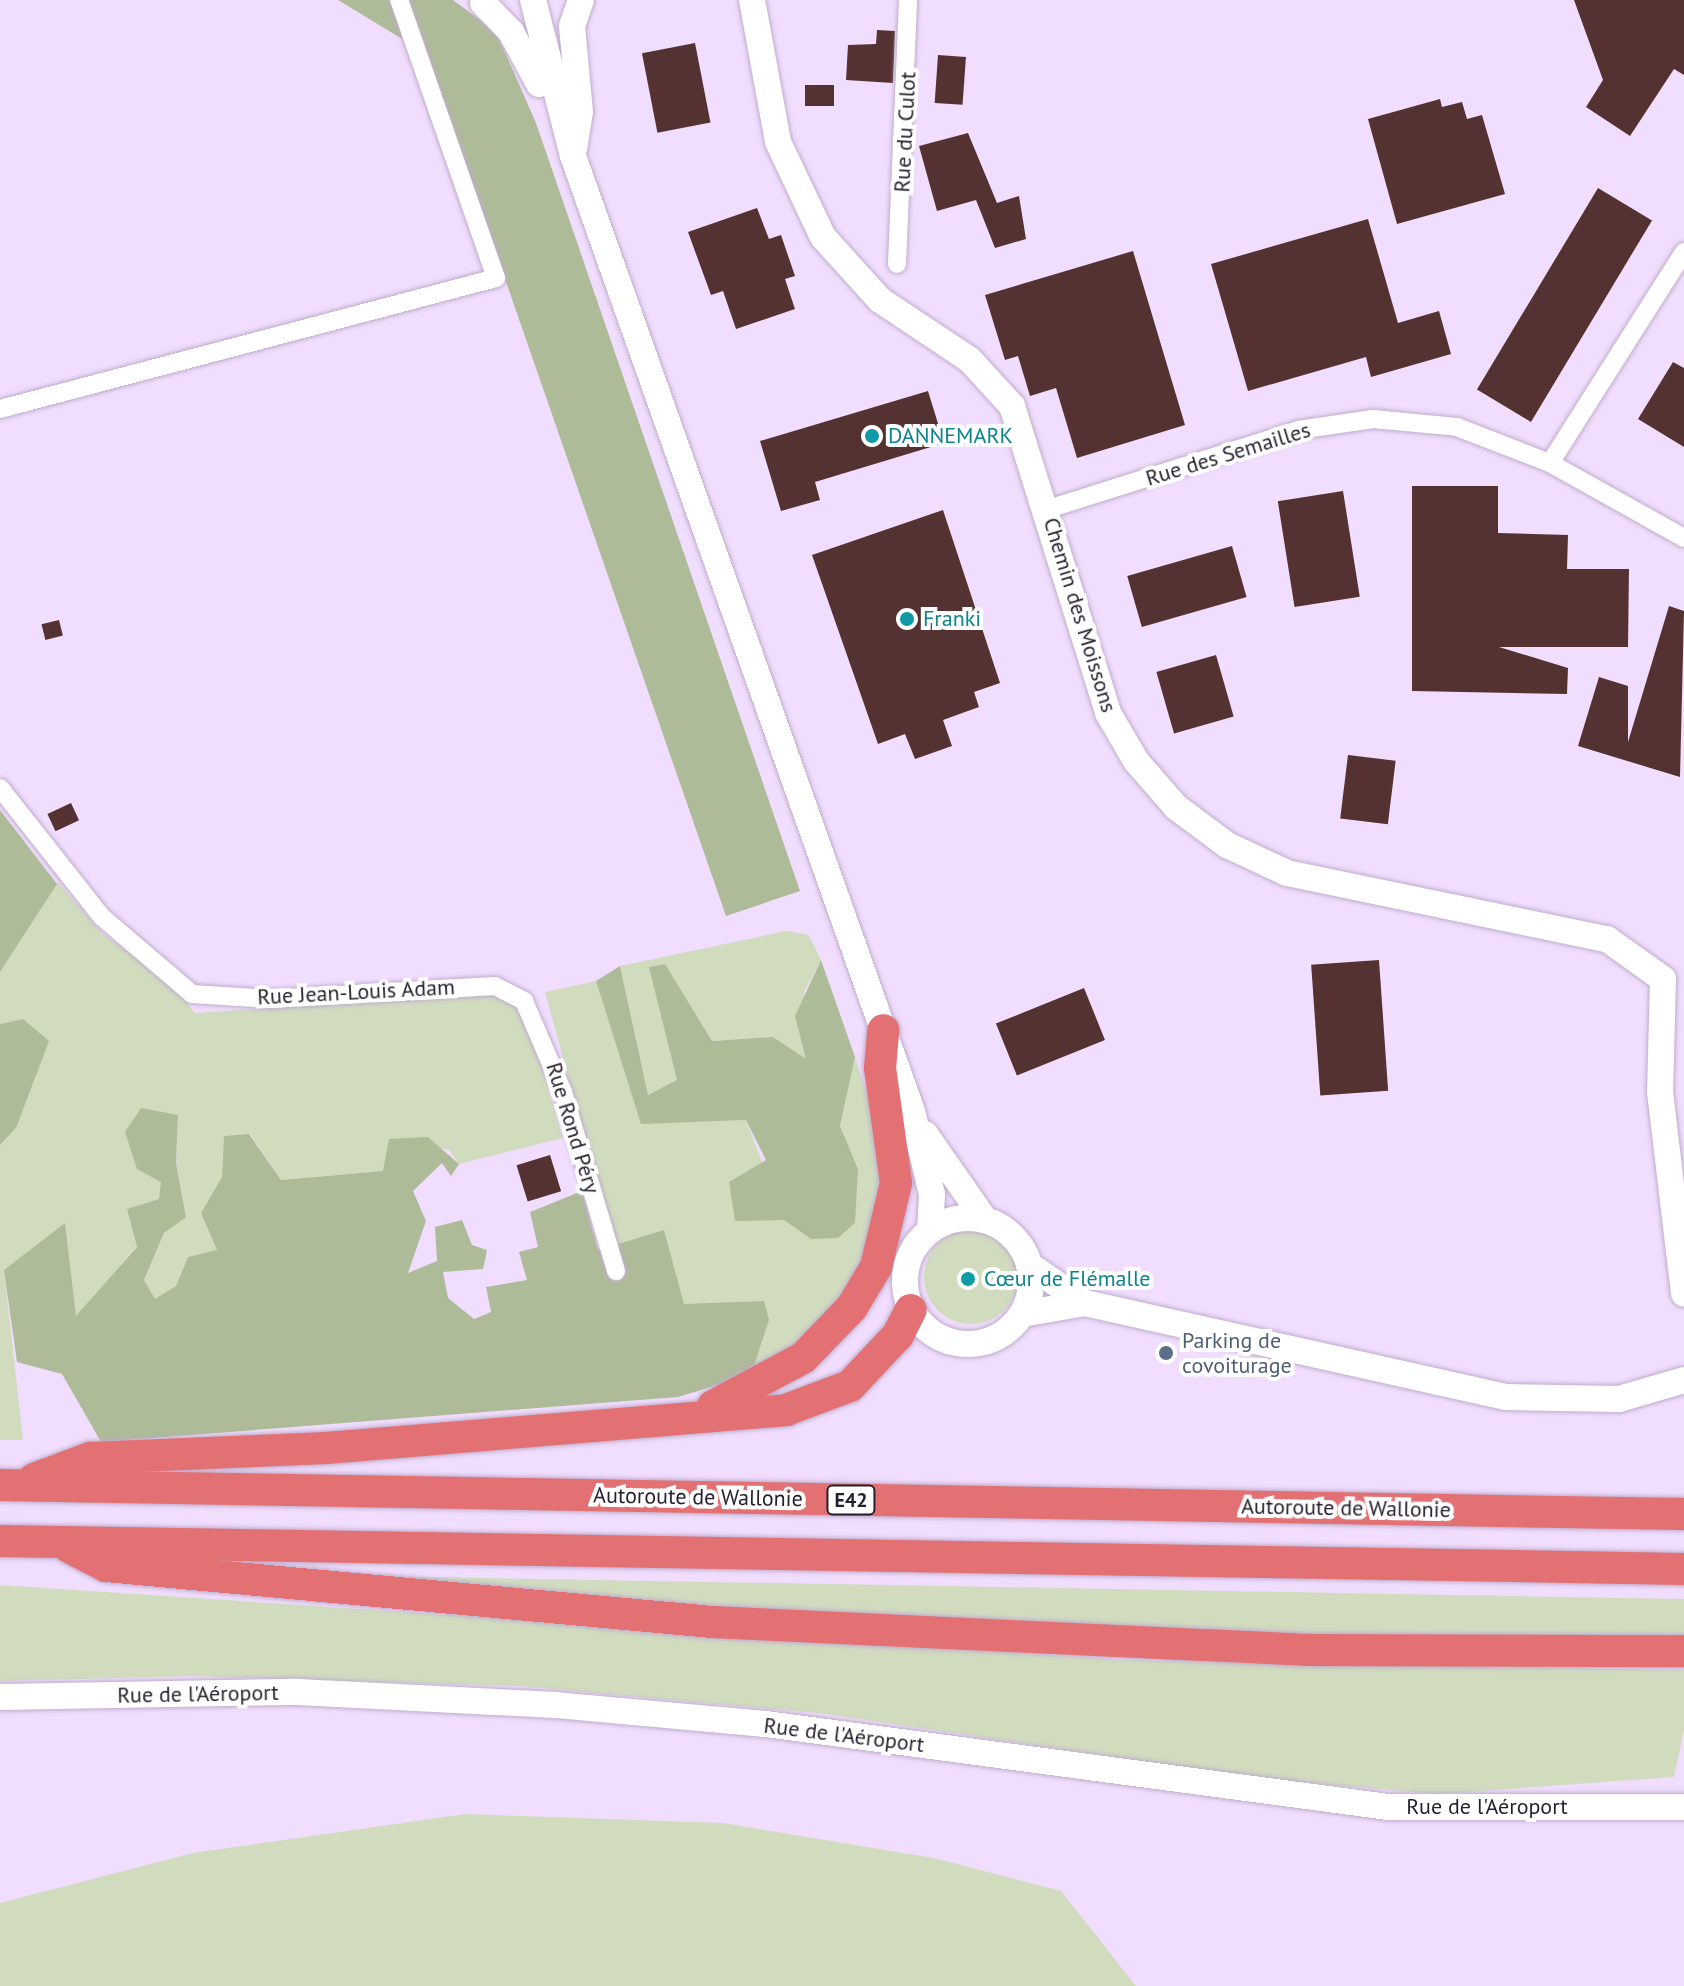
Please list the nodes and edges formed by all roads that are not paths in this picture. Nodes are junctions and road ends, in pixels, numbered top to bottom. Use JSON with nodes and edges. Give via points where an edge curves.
{"nodes":[{"id":1,"x":399,"y":0,"type":"edge"},
{"id":2,"x":517,"y":0,"type":"edge"},
{"id":3,"x":533,"y":0,"type":"edge"},
{"id":4,"x":581,"y":0,"type":"edge"},
{"id":5,"x":752,"y":0,"type":"edge"},
{"id":6,"x":908,"y":0,"type":"edge"},
{"id":7,"x":480,"y":2,"type":"edge"},
{"id":8,"x":573,"y":156,"type":"junction"},
{"id":9,"x":1684,"y":252,"type":"edge"},
{"id":10,"x":897,"y":264,"type":"dead end"},
{"id":11,"x":0,"y":409,"type":"edge"},
{"id":12,"x":1550,"y":463,"type":"junction"},
{"id":13,"x":1048,"y":509,"type":"junction"},
{"id":14,"x":1684,"y":538,"type":"edge"},
{"id":15,"x":0,"y":788,"type":"edge"},
{"id":16,"x":513,"y":994,"type":"joint"},
{"id":17,"x":883,"y":1030,"type":"junction"},
{"id":18,"x":912,"y":1111,"type":"junction"},
{"id":19,"x":985,"y":1220,"type":"junction"},
{"id":20,"x":930,"y":1229,"type":"junction"},
{"id":21,"x":1029,"y":1265,"type":"junction"},
{"id":22,"x":616,"y":1271,"type":"dead end"},
{"id":23,"x":1684,"y":1294,"type":"edge"},
{"id":24,"x":1085,"y":1303,"type":"junction"},
{"id":25,"x":911,"y":1310,"type":"junction"},
{"id":26,"x":1022,"y":1314,"type":"junction"},
{"id":27,"x":1684,"y":1380,"type":"edge"},
{"id":28,"x":652,"y":1420,"type":"junction"},
{"id":29,"x":9,"y":1485,"type":"edge"},
{"id":30,"x":1684,"y":1514,"type":"edge"},
{"id":31,"x":0,"y":1541,"type":"edge"},
{"id":32,"x":59,"y":1542,"type":"junction"},
{"id":33,"x":1684,"y":1569,"type":"edge"},
{"id":34,"x":1684,"y":1651,"type":"edge"},
{"id":35,"x":0,"y":1697,"type":"edge"},
{"id":36,"x":1684,"y":1807,"type":"edge"}],
"edges":[{"from":1,"to":11,"type":"street","via":[[496,278]]},
{"from":2,"to":7,"type":"street"},
{"from":3,"to":8,"type":"street"},
{"from":4,"to":8,"type":"street","via":[[572,26],[580,112]]},
{"from":5,"to":13,"type":"street","name":"Chemin des Moissons","via":[[778,142],[823,237],[880,300],[970,360],[1012,406]]},
{"from":6,"to":10,"type":"street","name":"Rue du Culot"},
{"from":7,"to":8,"type":"street","via":[[524,54]]},
{"from":8,"to":17,"type":"street"},
{"from":9,"to":12,"type":"street"},
{"from":12,"to":13,"type":"street","name":"Rue des Semailles","via":[[1457,427],[1373,419],[1298,430]]},
{"from":12,"to":14,"type":"street","name":"Rue des Semailles"},
{"from":13,"to":23,"type":"street","name":"Chemin des Moissons","via":[[1108,713],[1136,761],[1176,807],[1227,845],[1346,890],[1607,939],[1652,965],[1663,979],[1660,1092]]},
{"from":15,"to":16,"type":"street","name":"Rue Jean-Louis Adam","via":[[102,917],[192,994],[271,999],[495,986]]},
{"from":16,"to":22,"type":"street","name":"Rue Rond Péry","via":[[536,1015]]},
{"from":17,"to":18,"type":"street"},
{"from":17,"to":28,"type":"highway","via":[[880,1068],[896,1183],[876,1267],[825,1337],[778,1376],[709,1407]]},
{"from":18,"to":19,"type":"street","via":[[948,1174]]},
{"from":18,"to":20,"type":"street","via":[[932,1194]]},
{"from":19,"to":20,"type":"street","via":[[956,1218]]},
{"from":19,"to":21,"type":"street","via":[[1016,1239]]},
{"from":20,"to":25,"type":"street","via":[[905,1266]]},
{"from":21,"to":24,"type":"street"},
{"from":21,"to":26,"type":"street"},
{"from":24,"to":26,"type":"street"},
{"from":24,"to":27,"type":"street","via":[[1547,1403],[1619,1399]]},
{"from":25,"to":26,"type":"street","via":[[932,1334],[962,1345],[993,1340]]},
{"from":25,"to":28,"type":"highway","via":[[875,1363],[819,1403]]},
{"from":28,"to":29,"type":"highway","via":[[90,1458]]},
{"from":29,"to":30,"type":"highway","name":"Autoroute de Wallonie","number":"E42"},
{"from":31,"to":32,"type":"highway"},
{"from":32,"to":33,"type":"highway"},
{"from":32,"to":34,"type":"highway","via":[[106,1566],[712,1622],[1310,1650]]},
{"from":35,"to":36,"type":"street","name":"Rue de l'Aéroport","via":[[298,1692],[541,1704],[766,1724],[1388,1807]]}]}
